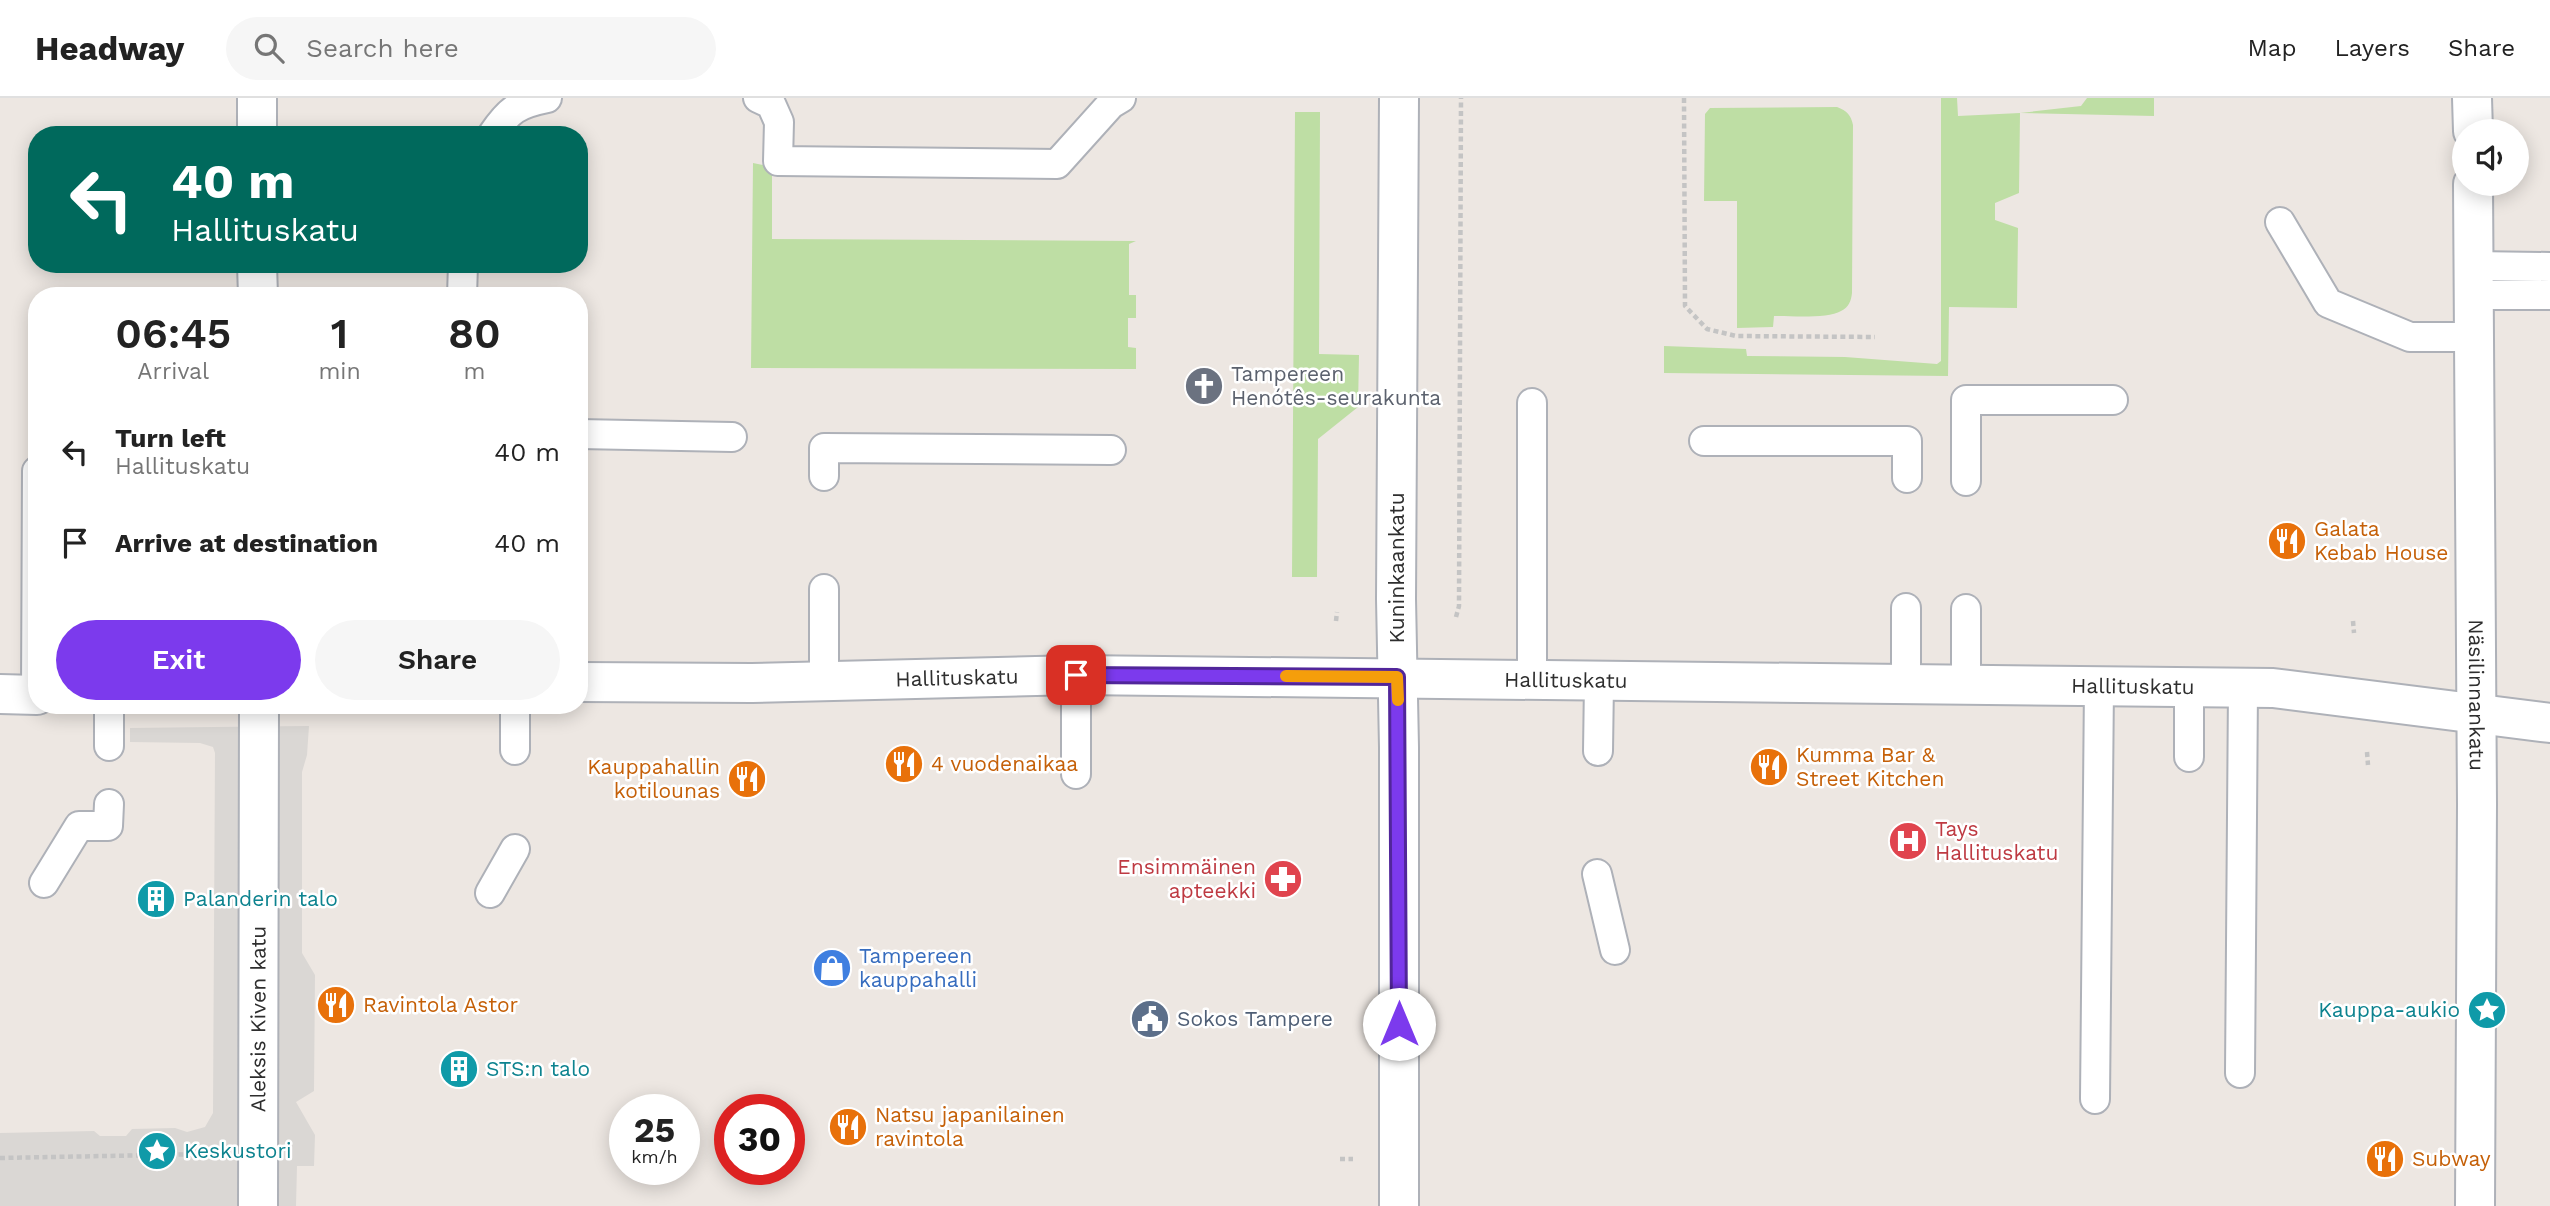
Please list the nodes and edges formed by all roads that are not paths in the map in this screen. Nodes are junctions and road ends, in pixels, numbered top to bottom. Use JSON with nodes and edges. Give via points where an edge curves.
{"nodes":[{"id":1,"x":257,"y":98,"type":"edge"},
{"id":2,"x":547,"y":98,"type":"edge"},
{"id":3,"x":758,"y":98,"type":"edge"},
{"id":4,"x":1121,"y":98,"type":"edge"},
{"id":5,"x":1399,"y":98,"type":"edge"},
{"id":6,"x":2472,"y":98,"type":"edge"},
{"id":7,"x":2473,"y":119,"type":"edge"},
{"id":8,"x":257,"y":126,"type":"edge"},
{"id":9,"x":498,"y":126,"type":"edge"},
{"id":10,"x":2473,"y":196,"type":"edge"},
{"id":11,"x":2280,"y":222,"type":"dead end"},
{"id":12,"x":2550,"y":267,"type":"edge"},
{"id":13,"x":2473,"y":280,"type":"junction"},
{"id":14,"x":2550,"y":295,"type":"edge"},
{"id":15,"x":2474,"y":337,"type":"junction"},
{"id":16,"x":2113,"y":400,"type":"dead end"},
{"id":17,"x":1532,"y":403,"type":"dead end"},
{"id":18,"x":588,"y":435,"type":"edge"},
{"id":19,"x":732,"y":438,"type":"dead end"},
{"id":20,"x":1704,"y":440,"type":"dead end"},
{"id":21,"x":1111,"y":450,"type":"dead end"},
{"id":22,"x":824,"y":476,"type":"dead end"},
{"id":23,"x":1907,"y":478,"type":"dead end"},
{"id":24,"x":1966,"y":481,"type":"dead end"},
{"id":25,"x":824,"y":589,"type":"dead end"},
{"id":26,"x":1906,"y":608,"type":"dead end"},
{"id":27,"x":1966,"y":609,"type":"dead end"},
{"id":28,"x":1076,"y":675,"type":"junction"},
{"id":29,"x":1397,"y":677,"type":"junction"},
{"id":30,"x":824,"y":681,"type":"junction"},
{"id":31,"x":1532,"y":681,"type":"junction"},
{"id":32,"x":588,"y":682,"type":"edge"},
{"id":33,"x":1599,"y":682,"type":"junction"},
{"id":34,"x":1906,"y":685,"type":"junction"},
{"id":35,"x":1966,"y":685,"type":"junction"},
{"id":36,"x":2099,"y":686,"type":"junction"},
{"id":37,"x":2189,"y":688,"type":"junction"},
{"id":38,"x":2243,"y":688,"type":"junction"},
{"id":39,"x":0,"y":694,"type":"edge"},
{"id":40,"x":28,"y":695,"type":"edge"},
{"id":41,"x":109,"y":714,"type":"edge"},
{"id":42,"x":259,"y":714,"type":"edge"},
{"id":43,"x":515,"y":714,"type":"edge"},
{"id":44,"x":2476,"y":714,"type":"junction"},
{"id":45,"x":2550,"y":723,"type":"edge"},
{"id":46,"x":109,"y":746,"type":"dead end"},
{"id":47,"x":515,"y":750,"type":"dead end"},
{"id":48,"x":1598,"y":751,"type":"dead end"},
{"id":49,"x":2189,"y":757,"type":"dead end"},
{"id":50,"x":1076,"y":774,"type":"dead end"},
{"id":51,"x":109,"y":804,"type":"dead end"},
{"id":52,"x":515,"y":849,"type":"dead end"},
{"id":53,"x":1597,"y":874,"type":"dead end"},
{"id":54,"x":44,"y":883,"type":"dead end"},
{"id":55,"x":490,"y":893,"type":"dead end"},
{"id":56,"x":1615,"y":950,"type":"dead end"},
{"id":57,"x":2240,"y":1073,"type":"dead end"},
{"id":58,"x":2095,"y":1099,"type":"dead end"},
{"id":59,"x":258,"y":1206,"type":"edge"},
{"id":60,"x":1399,"y":1206,"type":"edge"},
{"id":61,"x":2475,"y":1206,"type":"edge"}],
"edges":[{"from":1,"to":8,"type":"street"},
{"from":2,"to":9,"type":"lane","via":[[524,103],[506,114]]},
{"from":3,"to":4,"type":"lane","via":[[771,104],[779,122],[778,161],[1057,164]]},
{"from":5,"to":29,"type":"street","name":"Kuninkaankatu"},
{"from":6,"to":7,"type":"street"},
{"from":10,"to":13,"type":"street","name":"Näsilinnankatu"},
{"from":11,"to":15,"type":"lane","via":[[2328,303],[2410,337]]},
{"from":12,"to":13,"type":"lane"},
{"from":13,"to":14,"type":"lane"},
{"from":13,"to":15,"type":"street","name":"Näsilinnankatu"},
{"from":15,"to":44,"type":"street","name":"Näsilinnankatu"},
{"from":16,"to":24,"type":"lane","via":[[1966,400]]},
{"from":17,"to":31,"type":"lane"},
{"from":18,"to":19,"type":"lane"},
{"from":20,"to":23,"type":"lane","via":[[1907,441]]},
{"from":21,"to":22,"type":"lane","via":[[824,448]]},
{"from":25,"to":30,"type":"lane"},
{"from":26,"to":34,"type":"lane"},
{"from":27,"to":35,"type":"lane"},
{"from":28,"to":29,"type":"street","name":"Hallituskatu"},
{"from":28,"to":30,"type":"street","name":"Hallituskatu"},
{"from":28,"to":50,"type":"lane"},
{"from":29,"to":31,"type":"street","name":"Hallituskatu"},
{"from":29,"to":60,"type":"street","name":"Kuninkaankatu"},
{"from":30,"to":32,"type":"street","name":"Hallituskatu"},
{"from":31,"to":33,"type":"street","name":"Hallituskatu"},
{"from":33,"to":34,"type":"street","name":"Hallituskatu"},
{"from":33,"to":48,"type":"lane"},
{"from":34,"to":35,"type":"street","name":"Hallituskatu"},
{"from":35,"to":36,"type":"street","name":"Hallituskatu"},
{"from":36,"to":37,"type":"street","name":"Hallituskatu"},
{"from":36,"to":58,"type":"lane"},
{"from":37,"to":38,"type":"street","name":"Hallituskatu"},
{"from":37,"to":49,"type":"lane"},
{"from":38,"to":44,"type":"street","name":"Hallituskatu"},
{"from":38,"to":57,"type":"lane"},
{"from":39,"to":40,"type":"street"},
{"from":41,"to":46,"type":"lane"},
{"from":42,"to":59,"type":"street","name":"Aleksis Kiven katu"},
{"from":43,"to":47,"type":"lane"},
{"from":44,"to":45,"type":"street","name":"Hallituskatu"},
{"from":44,"to":61,"type":"street","name":"Näsilinnankatu"},
{"from":51,"to":54,"type":"lane","via":[[108,827],[79,827]]},
{"from":52,"to":55,"type":"lane"},
{"from":53,"to":56,"type":"lane"}]}
